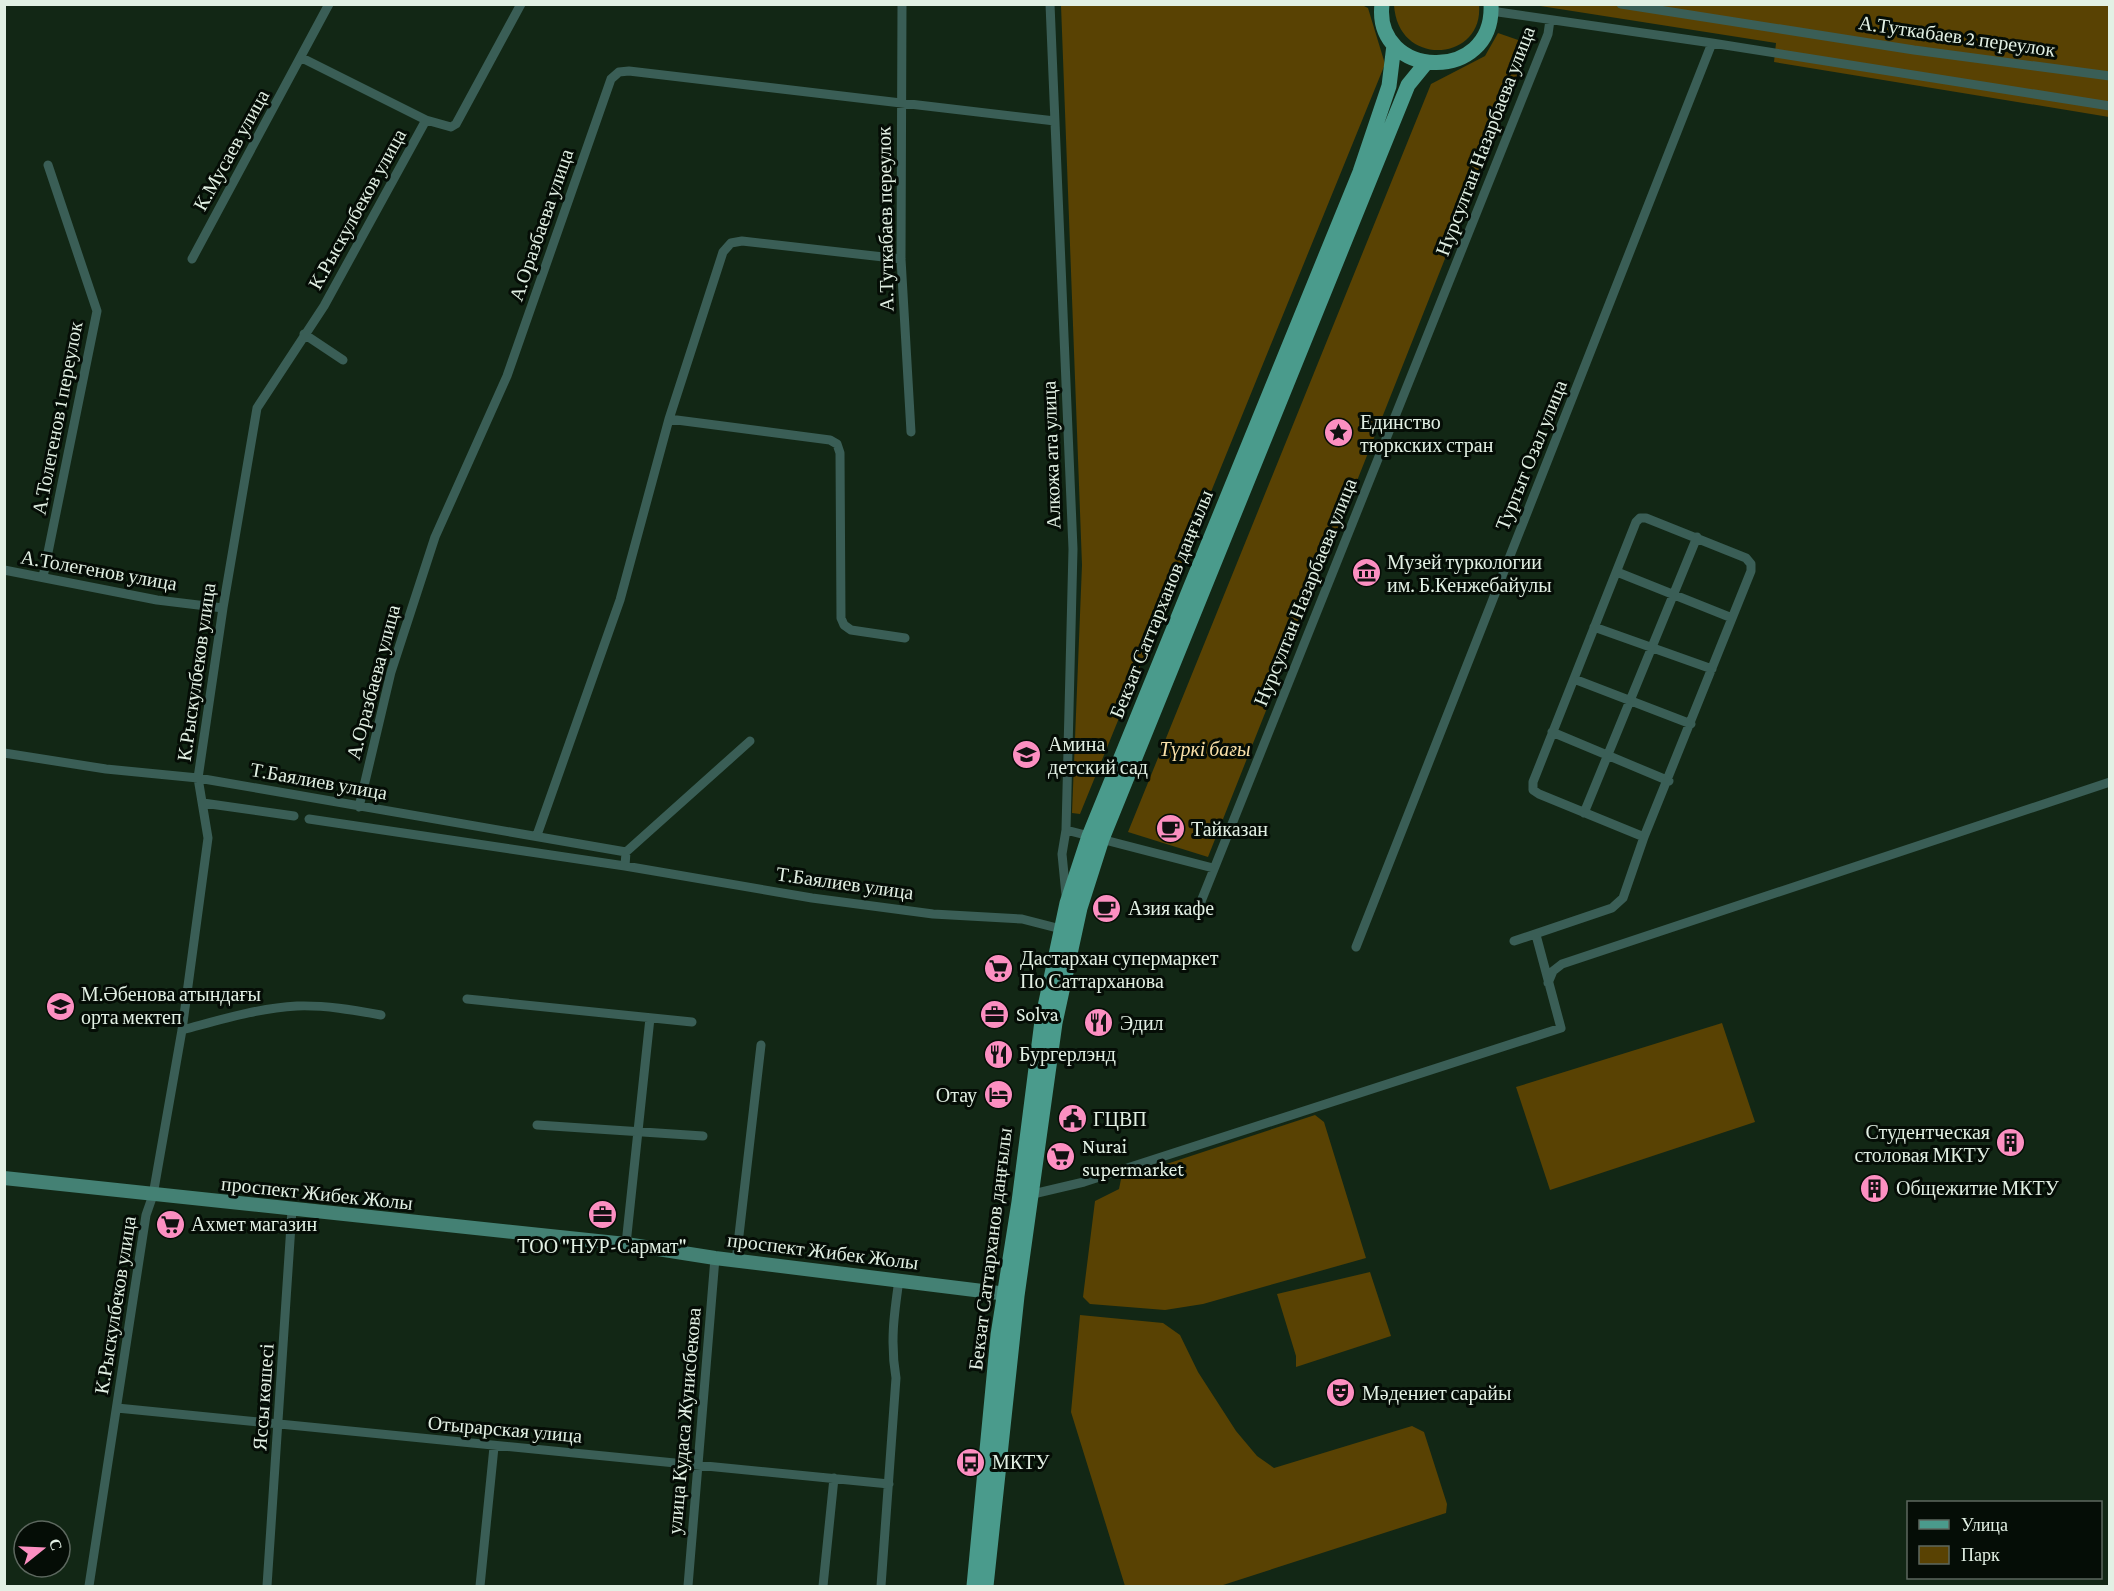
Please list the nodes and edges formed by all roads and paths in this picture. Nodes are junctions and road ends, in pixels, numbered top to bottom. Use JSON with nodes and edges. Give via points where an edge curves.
{"nodes":[{"id":1,"x":329,"y":4,"type":"edge"},
{"id":2,"x":521,"y":4,"type":"edge"},
{"id":3,"x":902,"y":4,"type":"edge"},
{"id":4,"x":1050,"y":4,"type":"edge"},
{"id":5,"x":1382,"y":4,"type":"edge"},
{"id":6,"x":1621,"y":4,"type":"edge"},
{"id":7,"x":1491,"y":8,"type":"edge"},
{"id":8,"x":1550,"y":20,"type":"junction"},
{"id":9,"x":1712,"y":43,"type":"junction"},
{"id":10,"x":1394,"y":45,"type":"junction"},
{"id":11,"x":302,"y":58,"type":"junction"},
{"id":12,"x":1426,"y":63,"type":"junction"},
{"id":13,"x":2109,"y":76,"type":"edge"},
{"id":14,"x":902,"y":105,"type":"junction"},
{"id":15,"x":2109,"y":106,"type":"edge"},
{"id":16,"x":426,"y":120,"type":"junction"},
{"id":17,"x":1055,"y":121,"type":"junction"},
{"id":18,"x":48,"y":165,"type":"dead end"},
{"id":19,"x":192,"y":259,"type":"dead end"},
{"id":20,"x":901,"y":259,"type":"junction"},
{"id":21,"x":304,"y":334,"type":"junction"},
{"id":22,"x":343,"y":360,"type":"dead end"},
{"id":23,"x":669,"y":419,"type":"junction"},
{"id":24,"x":911,"y":432,"type":"dead end"},
{"id":25,"x":1697,"y":537,"type":"junction"},
{"id":26,"x":4,"y":570,"type":"edge"},
{"id":27,"x":1617,"y":573,"type":"junction"},
{"id":28,"x":43,"y":577,"type":"junction"},
{"id":29,"x":1673,"y":595,"type":"junction"},
{"id":30,"x":223,"y":608,"type":"junction"},
{"id":31,"x":1732,"y":618,"type":"junction"},
{"id":32,"x":1594,"y":627,"type":"junction"},
{"id":33,"x":905,"y":638,"type":"dead end"},
{"id":34,"x":1652,"y":648,"type":"junction"},
{"id":35,"x":1712,"y":669,"type":"junction"},
{"id":36,"x":1574,"y":679,"type":"junction"},
{"id":37,"x":1629,"y":702,"type":"junction"},
{"id":38,"x":1690,"y":724,"type":"junction"},
{"id":39,"x":1552,"y":732,"type":"junction"},
{"id":40,"x":750,"y":741,"type":"dead end"},
{"id":41,"x":4,"y":753,"type":"edge"},
{"id":42,"x":1607,"y":755,"type":"junction"},
{"id":43,"x":198,"y":778,"type":"junction"},
{"id":44,"x":1668,"y":781,"type":"junction"},
{"id":45,"x":2109,"y":782,"type":"edge"},
{"id":46,"x":203,"y":802,"type":"junction"},
{"id":47,"x":358,"y":807,"type":"junction"},
{"id":48,"x":1584,"y":813,"type":"junction"},
{"id":49,"x":294,"y":816,"type":"dead end"},
{"id":50,"x":309,"y":819,"type":"dead end"},
{"id":51,"x":1066,"y":830,"type":"junction"},
{"id":52,"x":537,"y":835,"type":"junction"},
{"id":53,"x":1096,"y":837,"type":"junction"},
{"id":54,"x":1644,"y":837,"type":"junction"},
{"id":55,"x":626,"y":852,"type":"junction"},
{"id":56,"x":625,"y":866,"type":"junction"},
{"id":57,"x":1213,"y":867,"type":"junction"},
{"id":58,"x":1067,"y":903,"type":"junction"},
{"id":59,"x":1198,"y":909,"type":"dead end"},
{"id":60,"x":1061,"y":929,"type":"junction"},
{"id":61,"x":1536,"y":935,"type":"junction"},
{"id":62,"x":1514,"y":941,"type":"dead end"},
{"id":63,"x":1356,"y":947,"type":"dead end"},
{"id":64,"x":1548,"y":983,"type":"junction"},
{"id":65,"x":467,"y":999,"type":"dead end"},
{"id":66,"x":381,"y":1014,"type":"dead end"},
{"id":67,"x":650,"y":1018,"type":"junction"},
{"id":68,"x":692,"y":1022,"type":"dead end"},
{"id":69,"x":182,"y":1029,"type":"junction"},
{"id":70,"x":761,"y":1045,"type":"dead end"},
{"id":71,"x":537,"y":1125,"type":"dead end"},
{"id":72,"x":639,"y":1131,"type":"junction"},
{"id":73,"x":703,"y":1136,"type":"dead end"},
{"id":74,"x":4,"y":1178,"type":"edge"},
{"id":75,"x":1033,"y":1194,"type":"junction"},
{"id":76,"x":153,"y":1195,"type":"junction"},
{"id":77,"x":292,"y":1210,"type":"junction"},
{"id":78,"x":626,"y":1244,"type":"junction"},
{"id":79,"x":716,"y":1258,"type":"junction"},
{"id":80,"x":736,"y":1261,"type":"junction"},
{"id":81,"x":899,"y":1280,"type":"junction"},
{"id":82,"x":1010,"y":1294,"type":"junction"},
{"id":83,"x":117,"y":1408,"type":"junction"},
{"id":84,"x":279,"y":1424,"type":"junction"},
{"id":85,"x":494,"y":1447,"type":"junction"},
{"id":86,"x":700,"y":1464,"type":"junction"},
{"id":87,"x":834,"y":1478,"type":"junction"},
{"id":88,"x":889,"y":1485,"type":"junction"},
{"id":89,"x":89,"y":1587,"type":"edge"},
{"id":90,"x":267,"y":1587,"type":"edge"},
{"id":91,"x":480,"y":1587,"type":"edge"},
{"id":92,"x":688,"y":1587,"type":"edge"},
{"id":93,"x":823,"y":1587,"type":"edge"},
{"id":94,"x":881,"y":1587,"type":"edge"},
{"id":95,"x":974,"y":1587,"type":"edge"},
{"id":96,"x":986,"y":1587,"type":"edge"}],
"edges":[{"from":1,"to":11,"type":"street","name":"К.Мусаев улица"},
{"from":2,"to":16,"type":"street","name":"К.Рыскулбеков улица","via":[[456,124],[451,127]]},
{"from":3,"to":14,"type":"street","name":"А.Туткабаев переулок"},
{"from":4,"to":17,"type":"street","name":"Алкожа ата улица"},
{"from":5,"to":10,"type":"main road","via":[[1385,29]]},
{"from":6,"to":13,"type":"street","name":"А.Туткабаев 2 переулок"},
{"from":7,"to":8,"type":"street"},
{"from":7,"to":12,"type":"main road","via":[[1483,38],[1470,52],[1454,61]]},
{"from":8,"to":9,"type":"street"},
{"from":8,"to":57,"type":"street","name":"Нурсултан Назарбаева улица","via":[[1548,34]]},
{"from":9,"to":15,"type":"street"},
{"from":9,"to":63,"type":"street","name":"Тургыт Озал улица"},
{"from":10,"to":12,"type":"main road"},
{"from":10,"to":53,"type":"main road","name":"Бекзат Саттарханов даңғылы","via":[[1389,86],[1360,172]]},
{"from":11,"to":16,"type":"street"},
{"from":11,"to":19,"type":"street","name":"К.Мусаев улица"},
{"from":12,"to":53,"type":"main road","name":"Бекзат Саттарханов даңғылы","via":[[1408,85]]},
{"from":14,"to":17,"type":"street","name":"А.Оразбаева улица"},
{"from":14,"to":20,"type":"street","name":"А.Туткабаев переулок"},
{"from":14,"to":47,"type":"street","name":"А.Оразбаева улица","via":[[629,71],[619,72],[611,80],[507,376],[435,537],[391,672]]},
{"from":16,"to":21,"type":"street","name":"К.Рыскулбеков улица","via":[[324,306]]},
{"from":17,"to":51,"type":"street","name":"Алкожа ата улица","via":[[1073,549]]},
{"from":18,"to":28,"type":"street","name":"А.Толегенов 1 переулок","via":[[97,311]]},
{"from":20,"to":23,"type":"street","via":[[742,241],[731,243],[723,252]]},
{"from":20,"to":24,"type":"street","name":"А.Туткабаев переулок"},
{"from":21,"to":22,"type":"street"},
{"from":21,"to":30,"type":"street","name":"К.Рыскулбеков улица","via":[[257,408]]},
{"from":23,"to":33,"type":"street","via":[[837,444],[841,618],[851,630]]},
{"from":23,"to":52,"type":"street","via":[[620,600]]},
{"from":25,"to":27,"type":"street","via":[[1640,518]]},
{"from":25,"to":29,"type":"street"},
{"from":25,"to":31,"type":"street","via":[[1746,558],[1751,564]]},
{"from":26,"to":28,"type":"street","name":"А.Толегенов улица"},
{"from":27,"to":29,"type":"street"},
{"from":27,"to":32,"type":"street"},
{"from":28,"to":30,"type":"street","name":"А.Толегенов улица","via":[[157,600]]},
{"from":29,"to":31,"type":"street"},
{"from":29,"to":34,"type":"street"},
{"from":30,"to":43,"type":"street","name":"К.Рыскулбеков улица"},
{"from":31,"to":35,"type":"street"},
{"from":32,"to":34,"type":"street"},
{"from":32,"to":36,"type":"street"},
{"from":34,"to":35,"type":"street"},
{"from":34,"to":37,"type":"street"},
{"from":35,"to":38,"type":"street"},
{"from":36,"to":37,"type":"street"},
{"from":36,"to":39,"type":"street"},
{"from":37,"to":38,"type":"street"},
{"from":37,"to":42,"type":"street"},
{"from":38,"to":44,"type":"street"},
{"from":39,"to":42,"type":"street"},
{"from":39,"to":48,"type":"street","via":[[1533,790]]},
{"from":40,"to":55,"type":"street"},
{"from":41,"to":43,"type":"street","name":"Т.Баялиев улица"},
{"from":42,"to":44,"type":"street"},
{"from":42,"to":48,"type":"street"},
{"from":43,"to":46,"type":"street","name":"К.Рыскулбеков улица"},
{"from":43,"to":47,"type":"street","name":"Т.Баялиев улица"},
{"from":44,"to":54,"type":"street"},
{"from":45,"to":64,"type":"street","via":[[1562,964],[1553,971]]},
{"from":46,"to":49,"type":"street","name":"Т.Баялиев улица"},
{"from":46,"to":69,"type":"street","name":"К.Рыскулбеков улица","via":[[208,838]]},
{"from":47,"to":52,"type":"street","name":"Т.Баялиев улица"},
{"from":48,"to":54,"type":"street"},
{"from":50,"to":56,"type":"street","name":"Т.Баялиев улица"},
{"from":51,"to":53,"type":"street"},
{"from":51,"to":58,"type":"street","name":"Алкожа ата улица","via":[[1062,854]]},
{"from":52,"to":55,"type":"street","name":"Т.Баялиев улица"},
{"from":53,"to":57,"type":"street"},
{"from":53,"to":58,"type":"main road","name":"Бекзат Саттарханов даңғылы"},
{"from":53,"to":75,"type":"main road","name":"Бекзат Саттарханов даңғылы","via":[[1054,1023]]},
{"from":54,"to":61,"type":"street","via":[[1618,904]]},
{"from":55,"to":56,"type":"street"},
{"from":56,"to":60,"type":"street","name":"Т.Баялиев улица","via":[[812,898],[933,914],[1022,920]]},
{"from":57,"to":59,"type":"street","name":"Нурсултан Назарбаева улица"},
{"from":58,"to":60,"type":"main road","name":"Бекзат Саттарханов даңғылы"},
{"from":60,"to":82,"type":"main road","name":"Бекзат Саттарханов даңғылы","via":[[1042,1021]]},
{"from":61,"to":62,"type":"street"},
{"from":61,"to":64,"type":"street"},
{"from":64,"to":75,"type":"street","via":[[1561,1028],[1084,1182]]},
{"from":65,"to":67,"type":"street"},
{"from":66,"to":69,"type":"street","via":[[296,1006]]},
{"from":67,"to":68,"type":"street"},
{"from":67,"to":72,"type":"street"},
{"from":69,"to":76,"type":"street","name":"К.Рыскулбеков улица"},
{"from":70,"to":80,"type":"street"},
{"from":71,"to":72,"type":"street"},
{"from":72,"to":73,"type":"street"},
{"from":72,"to":78,"type":"street"},
{"from":74,"to":76,"type":"main road","name":"проспект Жибек Жолы"},
{"from":75,"to":82,"type":"main road","name":"Бекзат Саттарханов даңғылы"},
{"from":76,"to":77,"type":"main road","name":"проспект Жибек Жолы"},
{"from":76,"to":83,"type":"street","name":"К.Рыскулбеков улица","via":[[146,1215]]},
{"from":77,"to":78,"type":"main road","name":"проспект Жибек Жолы"},
{"from":77,"to":84,"type":"street","name":"Яссы көшесі"},
{"from":78,"to":79,"type":"main road","name":"проспект Жибек Жолы"},
{"from":79,"to":80,"type":"main road","name":"проспект Жибек Жолы"},
{"from":79,"to":86,"type":"street","name":"улица Кудаса Жунисбекова"},
{"from":80,"to":81,"type":"main road","name":"проспект Жибек Жолы"},
{"from":81,"to":82,"type":"main road","name":"проспект Жибек Жолы"},
{"from":81,"to":88,"type":"street","via":[[892,1325],[896,1378]]},
{"from":82,"to":95,"type":"main road","name":"Бекзат Саттарханов даңғылы"},
{"from":82,"to":96,"type":"main road","name":"Бекзат Саттарханов даңғылы"},
{"from":83,"to":84,"type":"street","name":"Отырарская улица"},
{"from":83,"to":89,"type":"street","name":"К.Рыскулбеков улица"},
{"from":84,"to":85,"type":"street","name":"Отырарская улица"},
{"from":84,"to":90,"type":"street","name":"Яссы көшесі"},
{"from":85,"to":86,"type":"street","name":"Отырарская улица"},
{"from":85,"to":91,"type":"street"},
{"from":86,"to":87,"type":"street","name":"Отырарская улица"},
{"from":86,"to":92,"type":"street","name":"улица Кудаса Жунисбекова"},
{"from":87,"to":88,"type":"street","name":"Отырарская улица"},
{"from":87,"to":93,"type":"street"},
{"from":88,"to":94,"type":"street"}]}
